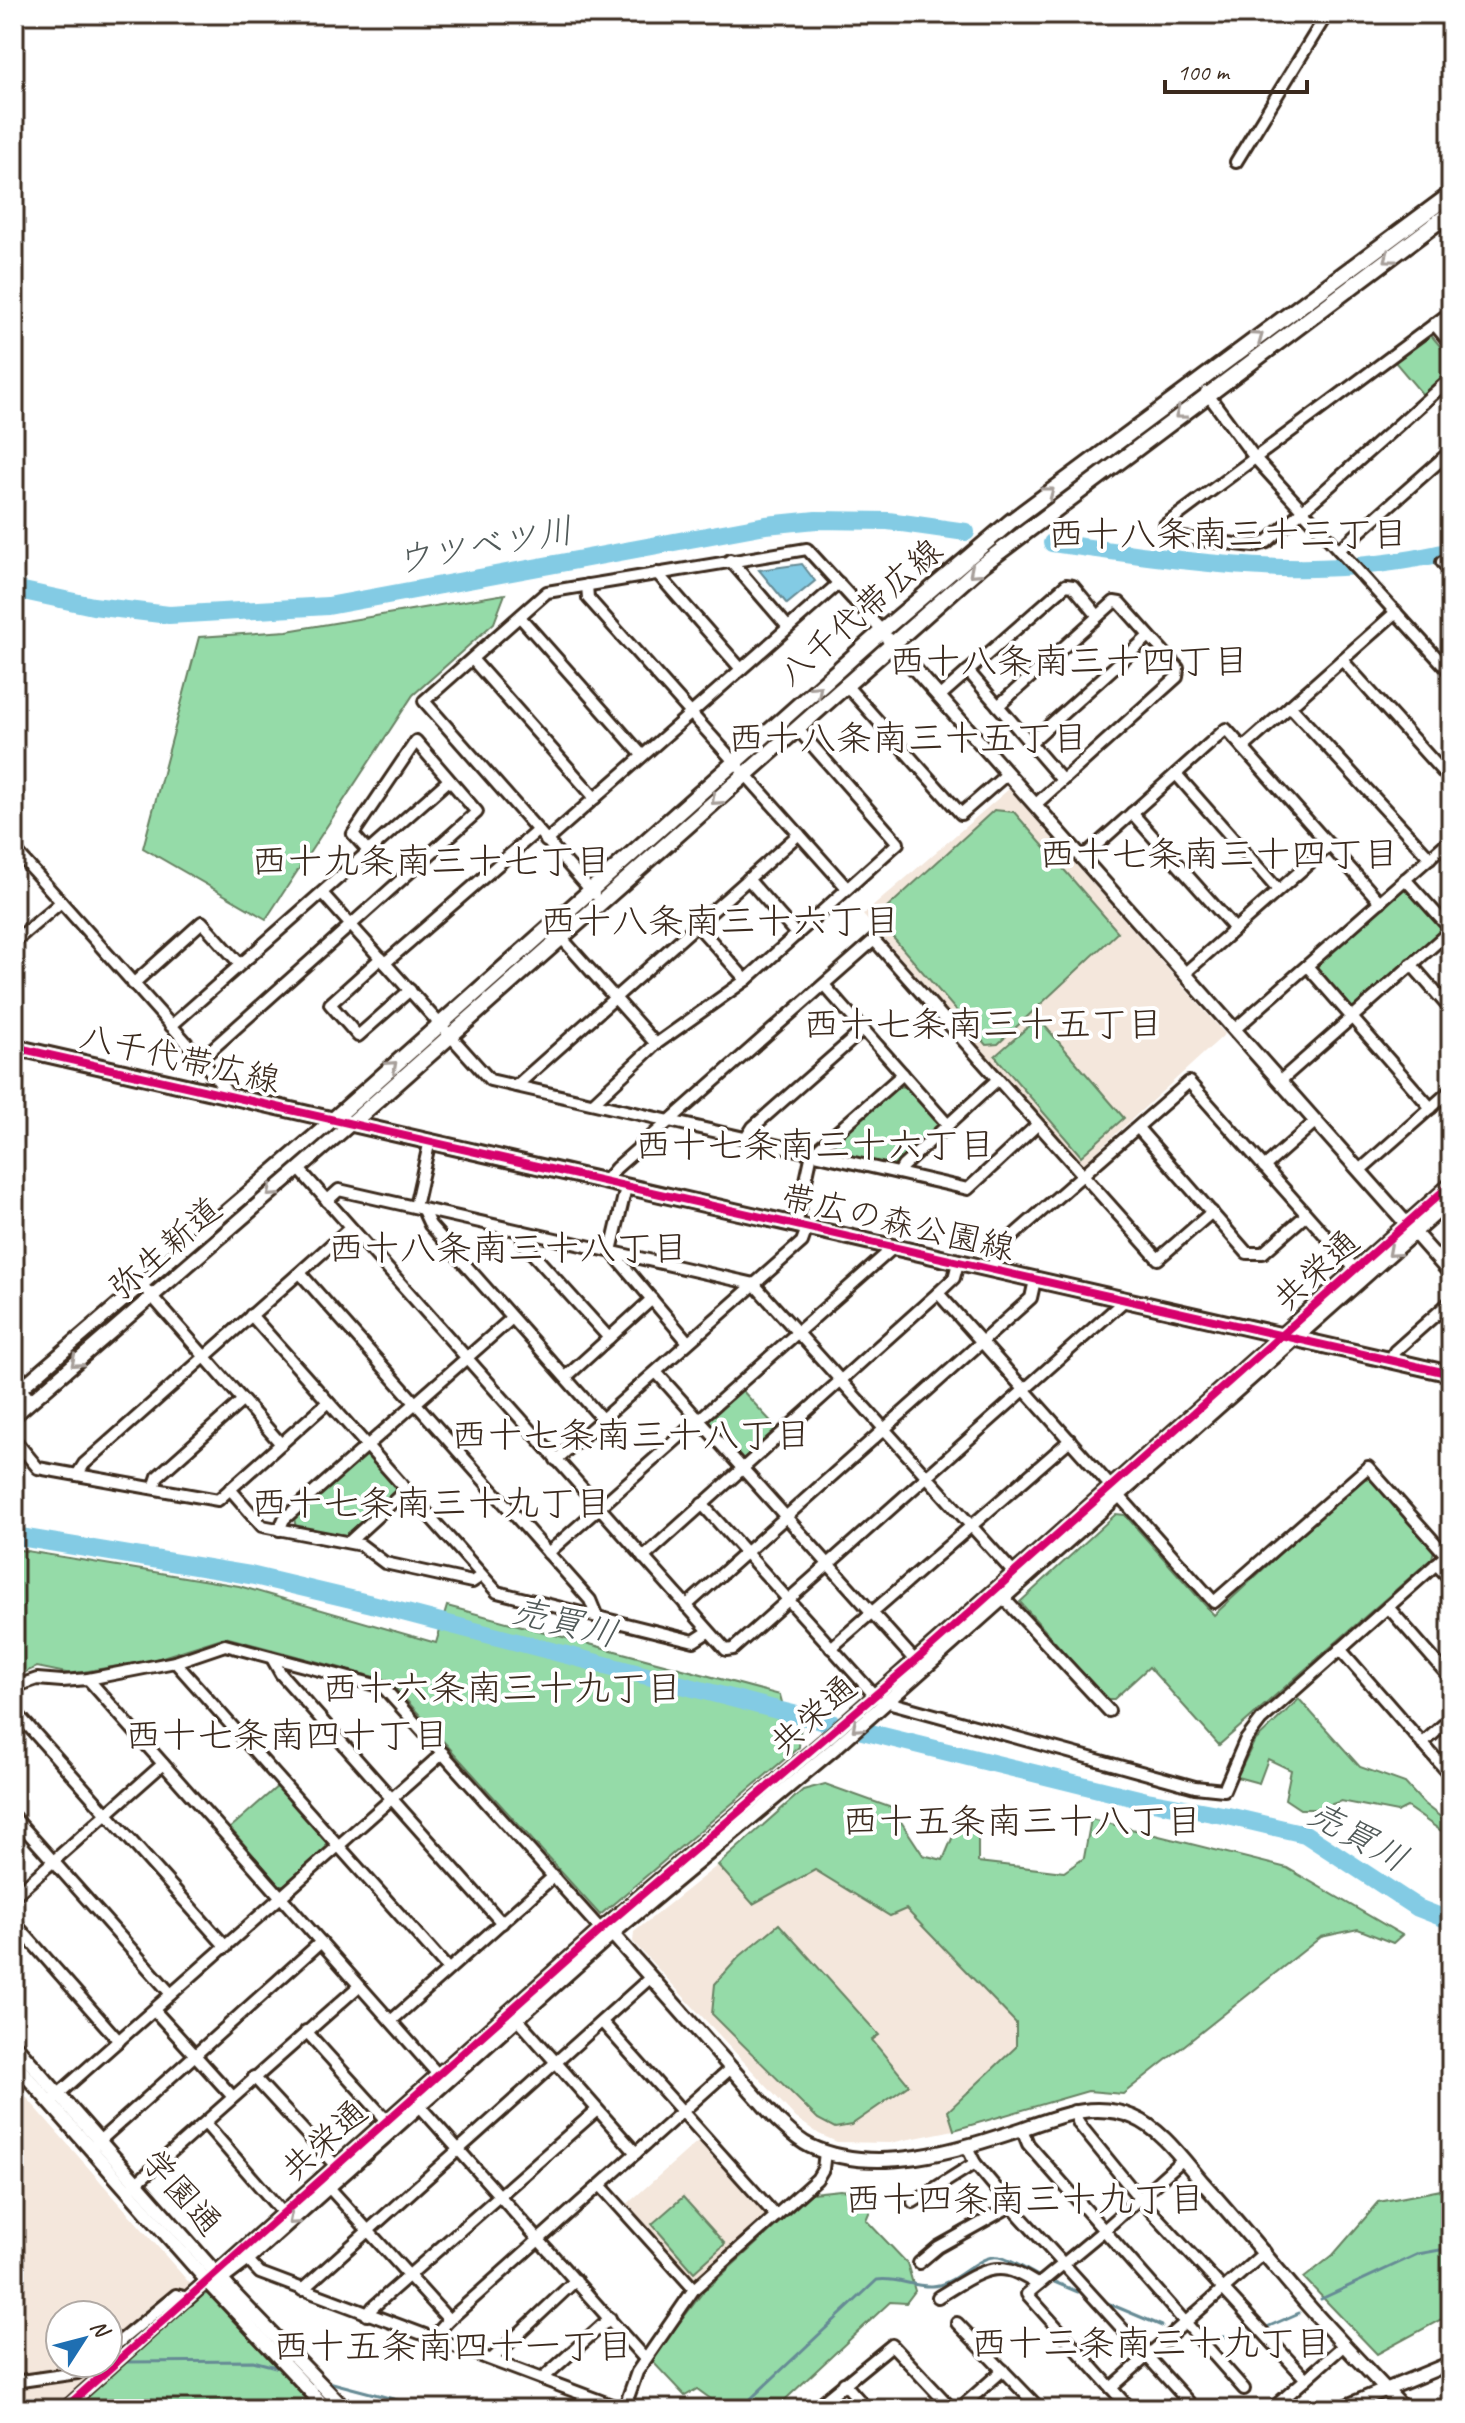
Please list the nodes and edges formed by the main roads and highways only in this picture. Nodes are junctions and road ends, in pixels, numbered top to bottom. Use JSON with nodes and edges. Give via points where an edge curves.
{"nodes":[{"id":1,"x":1451,"y":194,"type":"edge"},
{"id":2,"x":1451,"y":212,"type":"edge"},
{"id":3,"x":741,"y":768,"type":"junction"},
{"id":4,"x":555,"y":932,"type":"junction"},
{"id":5,"x":14,"y":1047,"type":"edge"},
{"id":6,"x":334,"y":1119,"type":"junction"},
{"id":7,"x":353,"y":1122,"type":"junction"},
{"id":8,"x":1451,"y":1374,"type":"edge"}],
"edges":[{"from":3,"to":1,"type":"main road","name":"八千代帯広線","one_way":true,"via":[[882,631],[1010,522]]},
{"from":2,"to":3,"type":"main road","name":"八千代帯広線","one_way":true,"via":[[1024,532],[797,728]]},
{"from":3,"to":4,"type":"main road","name":"八千代帯広線"},
{"from":6,"to":4,"type":"main road","name":"八千代帯広線","one_way":true,"via":[[440,1023]]},
{"from":4,"to":7,"type":"main road","name":"八千代帯広線"},
{"from":5,"to":6,"type":"main road","name":"八千代帯広線"},
{"from":6,"to":7,"type":"main road","name":"帯広の森公園線"},
{"from":7,"to":8,"type":"main road","name":"帯広の森公園線"}]}
